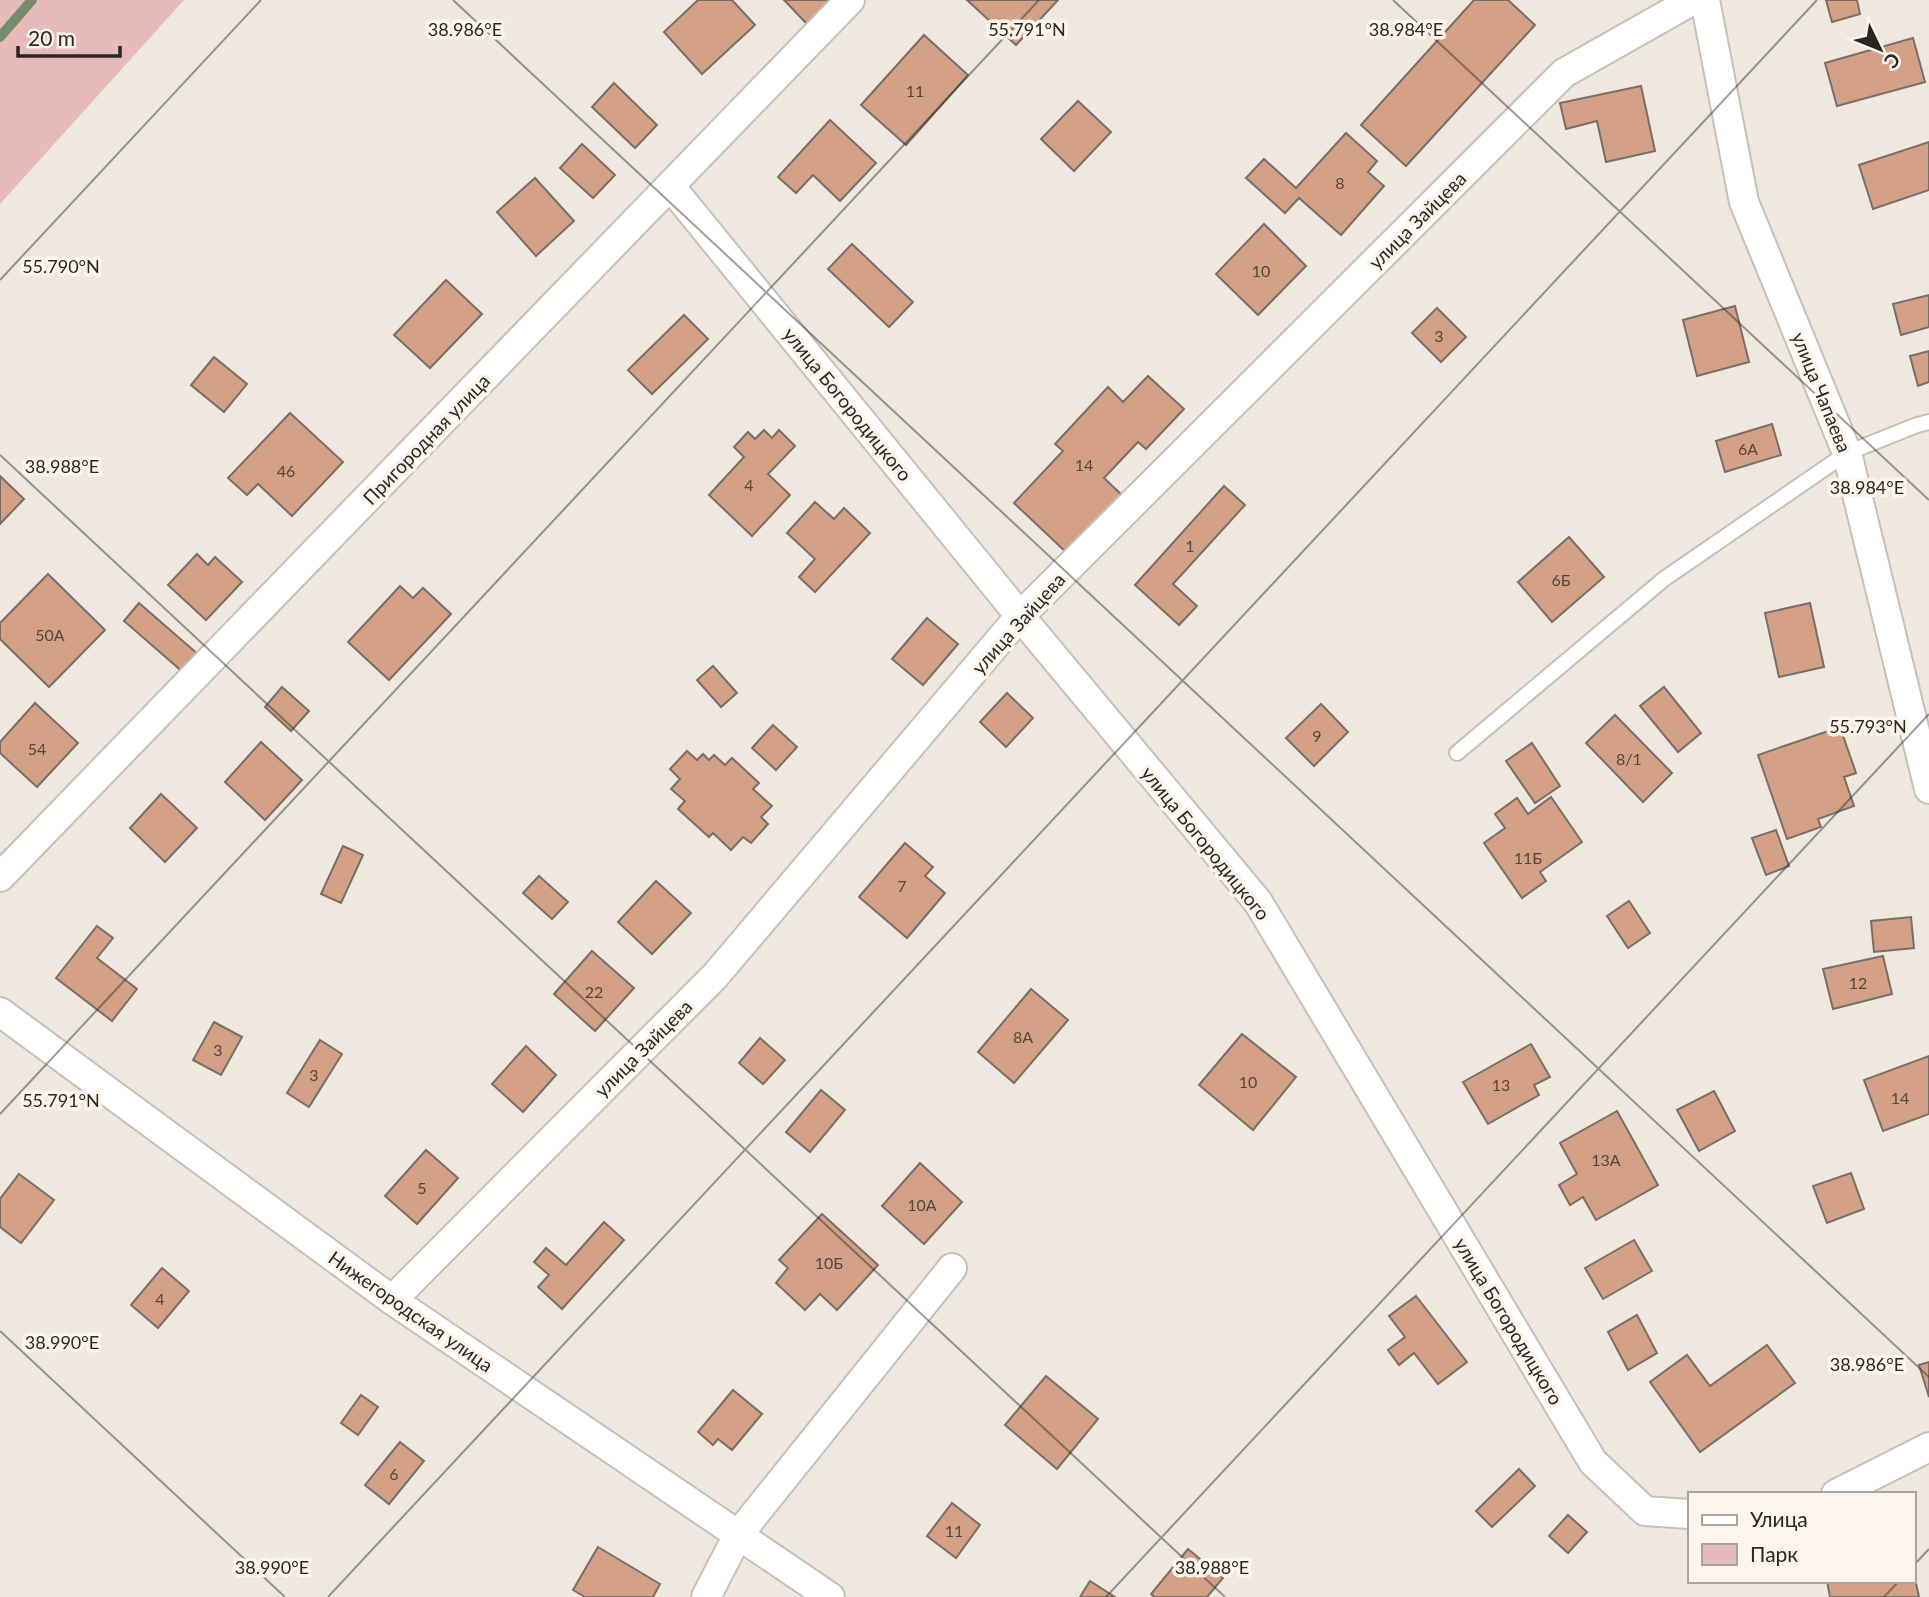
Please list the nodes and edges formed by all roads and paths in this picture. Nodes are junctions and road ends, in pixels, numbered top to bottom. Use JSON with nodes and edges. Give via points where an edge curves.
{"nodes":[{"id":1,"x":850,"y":0,"type":"edge"},
{"id":2,"x":1693,"y":0,"type":"edge"},
{"id":3,"x":1704,"y":0,"type":"edge"},
{"id":4,"x":671,"y":187,"type":"junction"},
{"id":5,"x":1929,"y":422,"type":"edge"},
{"id":6,"x":1847,"y":453,"type":"junction"},
{"id":7,"x":1020,"y":616,"type":"junction"},
{"id":8,"x":1457,"y":753,"type":"dead end"},
{"id":9,"x":1929,"y":789,"type":"edge"},
{"id":10,"x":0,"y":877,"type":"edge"},
{"id":11,"x":0,"y":1012,"type":"edge"},
{"id":12,"x":952,"y":1268,"type":"dead end"},
{"id":13,"x":392,"y":1300,"type":"junction"},
{"id":14,"x":1929,"y":1447,"type":"edge"},
{"id":15,"x":1840,"y":1492,"type":"edge"},
{"id":16,"x":1688,"y":1514,"type":"edge"},
{"id":17,"x":738,"y":1535,"type":"junction"},
{"id":18,"x":706,"y":1597,"type":"edge"},
{"id":19,"x":830,"y":1597,"type":"edge"}],
"edges":[{"from":1,"to":4,"type":"street","name":"Пригородная улица"},
{"from":2,"to":7,"type":"street","name":"улица Зайцева","via":[[1564,73]]},
{"from":3,"to":6,"type":"street","name":"улица Чапаева","via":[[1744,202]]},
{"from":4,"to":7,"type":"street","name":"улица Богородицкого"},
{"from":4,"to":10,"type":"street","name":"Пригородная улица"},
{"from":5,"to":6,"type":"lane"},
{"from":6,"to":8,"type":"lane","via":[[1664,579]]},
{"from":6,"to":9,"type":"street","name":"улица Чапаева"},
{"from":7,"to":13,"type":"street","name":"улица Зайцева","via":[[715,976]]},
{"from":7,"to":16,"type":"street","name":"улица Богородицкого","via":[[1258,902],[1593,1462],[1645,1511]]},
{"from":11,"to":13,"type":"street","name":"Нижегородская улица"},
{"from":12,"to":17,"type":"street"},
{"from":13,"to":17,"type":"street","name":"Нижегородская улица"},
{"from":14,"to":15,"type":"street"},
{"from":17,"to":18,"type":"street"},
{"from":17,"to":19,"type":"street","name":"Нижегородская улица"}]}
